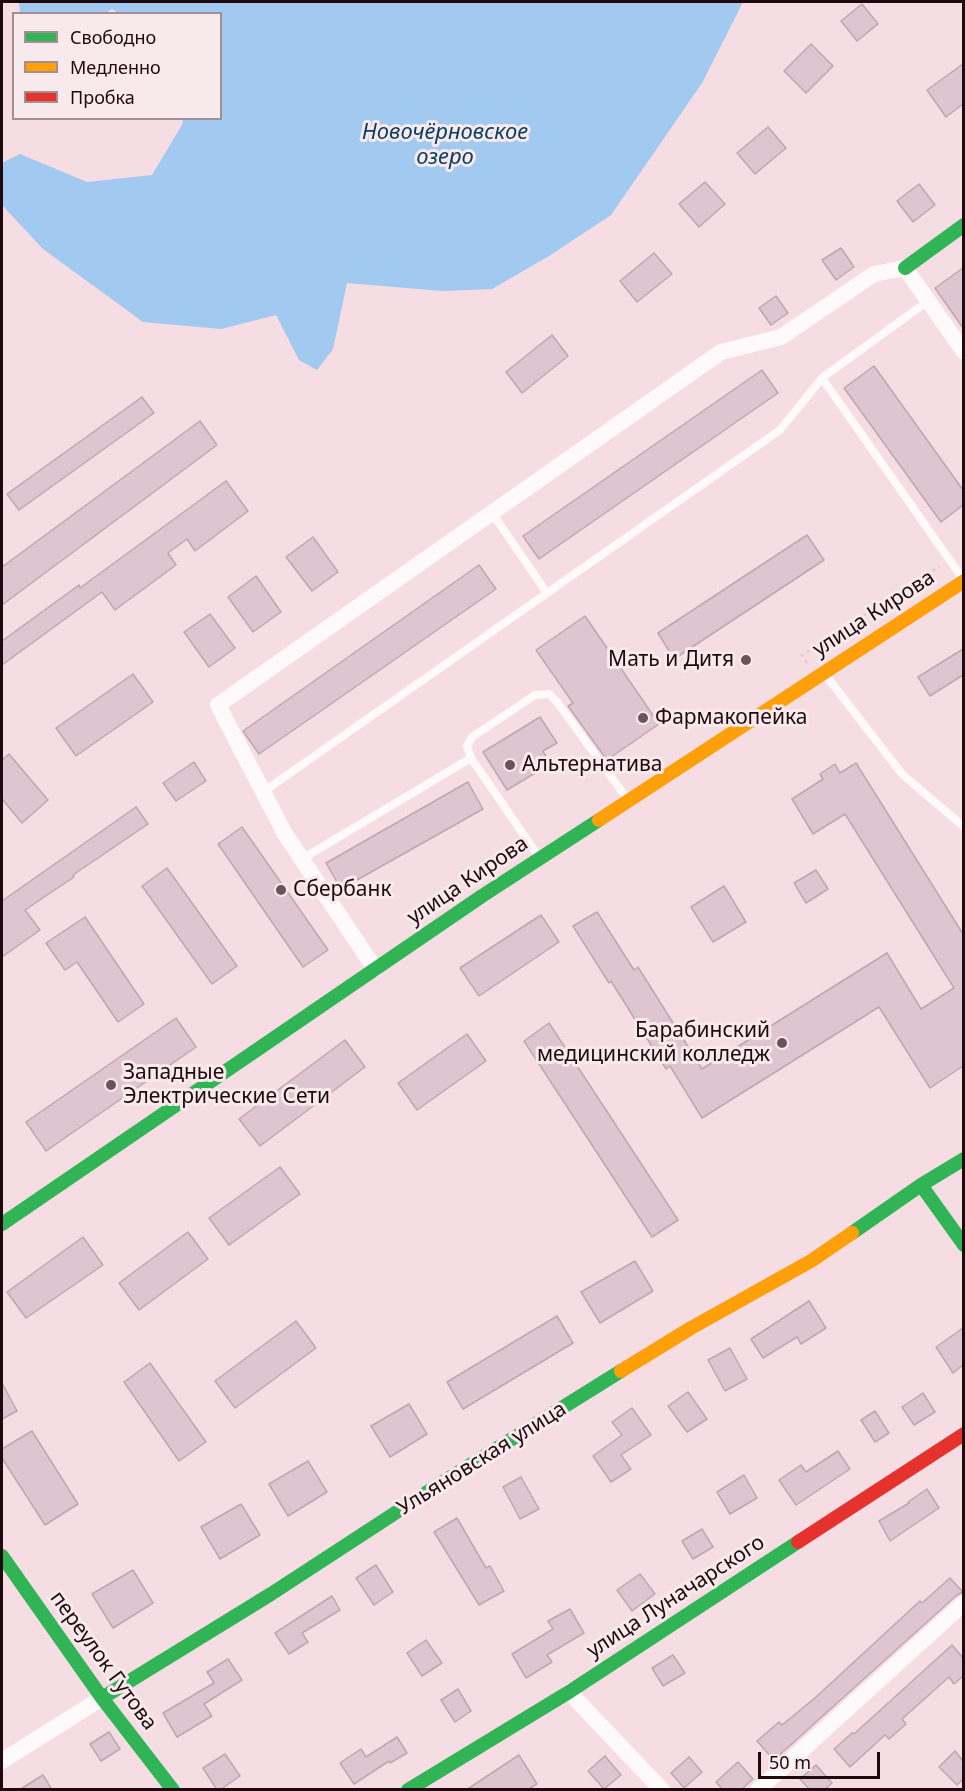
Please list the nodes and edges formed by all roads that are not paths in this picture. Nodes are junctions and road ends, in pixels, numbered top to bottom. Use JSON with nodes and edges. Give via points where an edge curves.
{"nodes":[{"id":1,"x":963,"y":225,"type":"edge"},
{"id":2,"x":905,"y":268,"type":"junction"},
{"id":3,"x":928,"y":301,"type":"junction"},
{"id":4,"x":963,"y":352,"type":"edge"},
{"id":5,"x":822,"y":378,"type":"junction"},
{"id":6,"x":492,"y":513,"type":"junction"},
{"id":7,"x":963,"y":581,"type":"edge"},
{"id":8,"x":547,"y":593,"type":"junction"},
{"id":9,"x":824,"y":673,"type":"junction"},
{"id":10,"x":471,"y":758,"type":"junction"},
{"id":11,"x":263,"y":792,"type":"junction"},
{"id":12,"x":629,"y":800,"type":"junction"},
{"id":13,"x":963,"y":827,"type":"edge"},
{"id":14,"x":540,"y":858,"type":"junction"},
{"id":15,"x":302,"y":859,"type":"junction"},
{"id":16,"x":375,"y":969,"type":"junction"},
{"id":17,"x":963,"y":1159,"type":"edge"},
{"id":18,"x":921,"y":1185,"type":"junction"},
{"id":19,"x":2,"y":1224,"type":"edge"},
{"id":20,"x":963,"y":1245,"type":"edge"},
{"id":21,"x":963,"y":1434,"type":"edge"},
{"id":22,"x":2,"y":1556,"type":"edge"},
{"id":23,"x":963,"y":1604,"type":"edge"},
{"id":24,"x":568,"y":1692,"type":"junction"},
{"id":25,"x":102,"y":1698,"type":"junction"},
{"id":26,"x":2,"y":1761,"type":"edge"},
{"id":27,"x":173,"y":1790,"type":"edge"},
{"id":28,"x":408,"y":1790,"type":"edge"},
{"id":29,"x":662,"y":1790,"type":"edge"},
{"id":30,"x":758,"y":1790,"type":"edge"}],
"edges":[{"from":1,"to":2,"type":"street"},
{"from":2,"to":3,"type":"street"},
{"from":2,"to":6,"type":"street","via":[[874,274],[781,337],[721,352]]},
{"from":3,"to":4,"type":"street"},
{"from":3,"to":5,"type":"lane"},
{"from":5,"to":7,"type":"lane"},
{"from":5,"to":8,"type":"lane","via":[[780,430]]},
{"from":6,"to":8,"type":"lane"},
{"from":6,"to":11,"type":"street","via":[[218,705]]},
{"from":7,"to":9,"type":"street","name":"улица Кирова"},
{"from":8,"to":11,"type":"lane"},
{"from":9,"to":12,"type":"street","name":"улица Кирова"},
{"from":9,"to":13,"type":"lane","via":[[902,774]]},
{"from":10,"to":12,"type":"lane","via":[[467,746],[472,737],[535,695],[549,694]]},
{"from":10,"to":14,"type":"lane"},
{"from":10,"to":15,"type":"lane"},
{"from":11,"to":15,"type":"street"},
{"from":12,"to":14,"type":"street","name":"улица Кирова"},
{"from":14,"to":16,"type":"street","name":"улица Кирова"},
{"from":15,"to":16,"type":"street"},
{"from":16,"to":19,"type":"street","name":"улица Кирова"},
{"from":17,"to":18,"type":"street","name":"Ульяновская улица"},
{"from":18,"to":20,"type":"street"},
{"from":18,"to":25,"type":"street","name":"Ульяновская улица","via":[[811,1260],[681,1334]]},
{"from":21,"to":24,"type":"street","name":"улица Луначарского"},
{"from":22,"to":25,"type":"street","name":"переулок Гутова"},
{"from":23,"to":30,"type":"street"},
{"from":24,"to":28,"type":"street","name":"улица Луначарского"},
{"from":24,"to":29,"type":"street"},
{"from":25,"to":26,"type":"street","name":"Ульяновская улица"},
{"from":25,"to":27,"type":"street","name":"переулок Гутова"}]}
